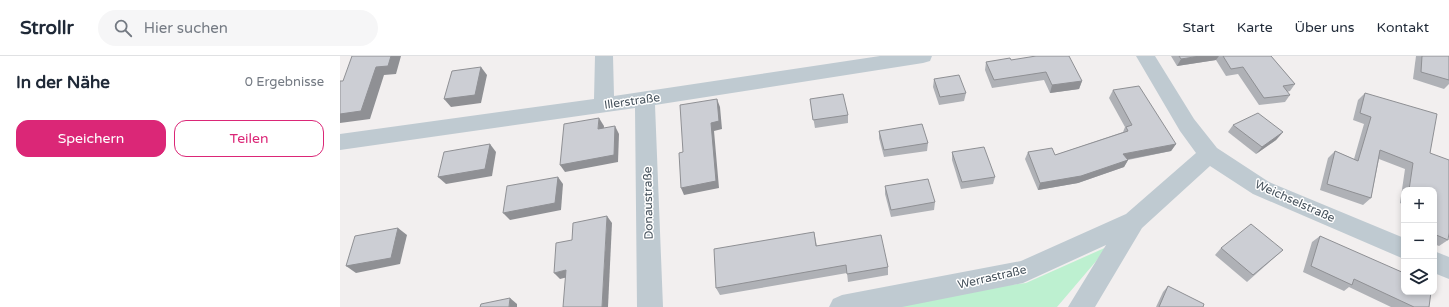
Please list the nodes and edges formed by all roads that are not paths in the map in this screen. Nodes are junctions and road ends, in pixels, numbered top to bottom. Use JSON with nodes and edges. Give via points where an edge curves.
{"nodes":[{"id":1,"x":604,"y":56,"type":"edge"},
{"id":2,"x":923,"y":56,"type":"edge"},
{"id":3,"x":1145,"y":56,"type":"edge"},
{"id":4,"x":646,"y":99,"type":"junction"},
{"id":5,"x":604,"y":105,"type":"junction"},
{"id":6,"x":340,"y":142,"type":"edge"},
{"id":7,"x":1209,"y":154,"type":"junction"},
{"id":8,"x":1134,"y":221,"type":"junction"},
{"id":9,"x":1401,"y":248,"type":"edge"},
{"id":10,"x":1437,"y":263,"type":"edge"},
{"id":11,"x":1449,"y":268,"type":"edge"},
{"id":12,"x":650,"y":307,"type":"edge"},
{"id":13,"x":842,"y":307,"type":"edge"},
{"id":14,"x":1081,"y":307,"type":"edge"}],
"edges":[{"from":1,"to":5,"type":"street"},
{"from":2,"to":4,"type":"street","name":"Illerstraße"},
{"from":3,"to":7,"type":"street","name":"Weichselstraße"},
{"from":4,"to":5,"type":"street","name":"Illerstraße"},
{"from":4,"to":12,"type":"street","name":"Donaustraße"},
{"from":5,"to":6,"type":"street","name":"Illerstraße"},
{"from":7,"to":8,"type":"street","name":"Werrastraße"},
{"from":7,"to":9,"type":"street","name":"Weichselstraße","via":[[1261,188]]},
{"from":8,"to":13,"type":"street","name":"Werrastraße","via":[[1023,272]]},
{"from":8,"to":14,"type":"street","name":"Werrastraße"},
{"from":10,"to":11,"type":"street"}]}
